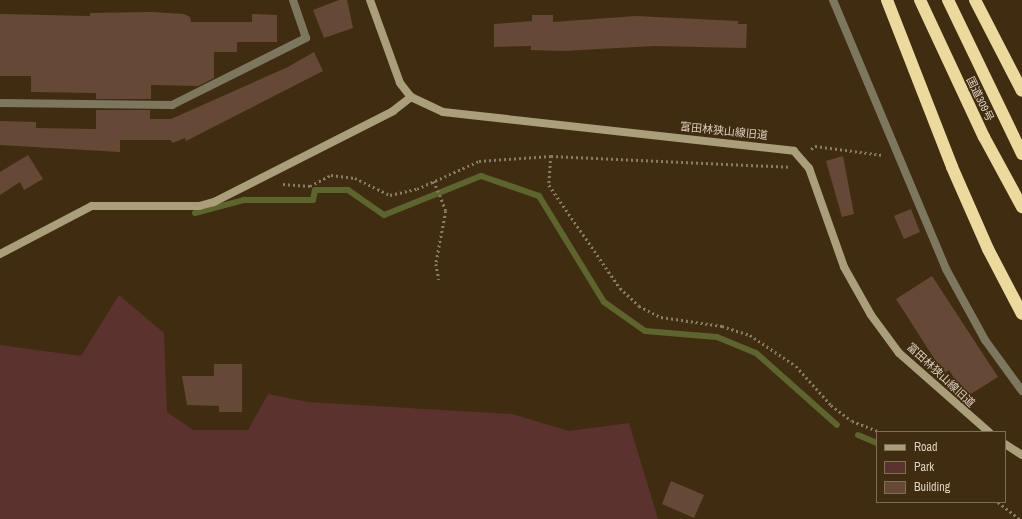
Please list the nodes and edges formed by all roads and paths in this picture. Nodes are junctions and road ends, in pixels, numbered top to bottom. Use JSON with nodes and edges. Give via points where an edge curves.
{"nodes":[{"id":1,"x":293,"y":0,"type":"edge"},
{"id":2,"x":370,"y":0,"type":"edge"},
{"id":3,"x":833,"y":0,"type":"edge"},
{"id":4,"x":887,"y":0,"type":"edge"},
{"id":5,"x":920,"y":0,"type":"edge"},
{"id":6,"x":948,"y":0,"type":"edge"},
{"id":7,"x":975,"y":0,"type":"edge"},
{"id":8,"x":1022,"y":91,"type":"edge"},
{"id":9,"x":411,"y":97,"type":"junction"},
{"id":10,"x":0,"y":103,"type":"edge"},
{"id":11,"x":1022,"y":154,"type":"edge"},
{"id":12,"x":551,"y":156,"type":"junction"},
{"id":13,"x":800,"y":156,"type":"junction"},
{"id":14,"x":898,"y":157,"type":"junction"},
{"id":15,"x":809,"y":168,"type":"junction"},
{"id":16,"x":270,"y":174,"type":"junction"},
{"id":17,"x":434,"y":182,"type":"junction"},
{"id":18,"x":1022,"y":207,"type":"edge"},
{"id":19,"x":0,"y":254,"type":"edge"},
{"id":20,"x":438,"y":280,"type":"dead end"},
{"id":21,"x":1022,"y":314,"type":"edge"},
{"id":22,"x":1022,"y":391,"type":"edge"},
{"id":23,"x":878,"y":431,"type":"edge"},
{"id":24,"x":988,"y":431,"type":"edge"},
{"id":25,"x":1006,"y":445,"type":"edge"},
{"id":26,"x":1022,"y":455,"type":"edge"},
{"id":27,"x":999,"y":503,"type":"edge"},
{"id":28,"x":1020,"y":519,"type":"edge"}],
"edges":[{"from":1,"to":10,"type":"street","via":[[306,38],[172,105]]},
{"from":2,"to":9,"type":"street","name":"富田林狭山線旧道","via":[[400,83]]},
{"from":3,"to":14,"type":"street"},
{"from":4,"to":21,"type":"highway","via":[[952,167],[988,249]]},
{"from":5,"to":18,"type":"highway","name":"国道309号","via":[[984,137]]},
{"from":6,"to":11,"type":"highway","name":"国道309号"},
{"from":7,"to":8,"type":"highway"},
{"from":9,"to":13,"type":"street","name":"富田林狭山線旧道","via":[[443,112],[779,148]]},
{"from":9,"to":16,"type":"street","via":[[393,111]]},
{"from":12,"to":15,"type":"path"},
{"from":12,"to":17,"type":"path","via":[[479,161]]},
{"from":12,"to":23,"type":"path","via":[[549,184],[620,288],[639,306],[661,317],[750,335],[796,366],[831,405],[852,421]]},
{"from":13,"to":14,"type":"path","via":[[815,146]]},
{"from":13,"to":15,"type":"street","name":"富田林狭山線旧道"},
{"from":14,"to":22,"type":"street","via":[[946,269],[985,340]]},
{"from":15,"to":24,"type":"street","name":"富田林狭山線旧道","via":[[844,267],[871,315],[899,353]]},
{"from":16,"to":17,"type":"path","via":[[278,182],[291,187],[310,186],[331,175],[355,178],[390,195]]},
{"from":16,"to":19,"type":"street","via":[[214,202],[199,206],[92,206]]},
{"from":17,"to":20,"type":"path","via":[[446,211],[436,264]]},
{"from":25,"to":26,"type":"street"},
{"from":27,"to":28,"type":"path"}]}
